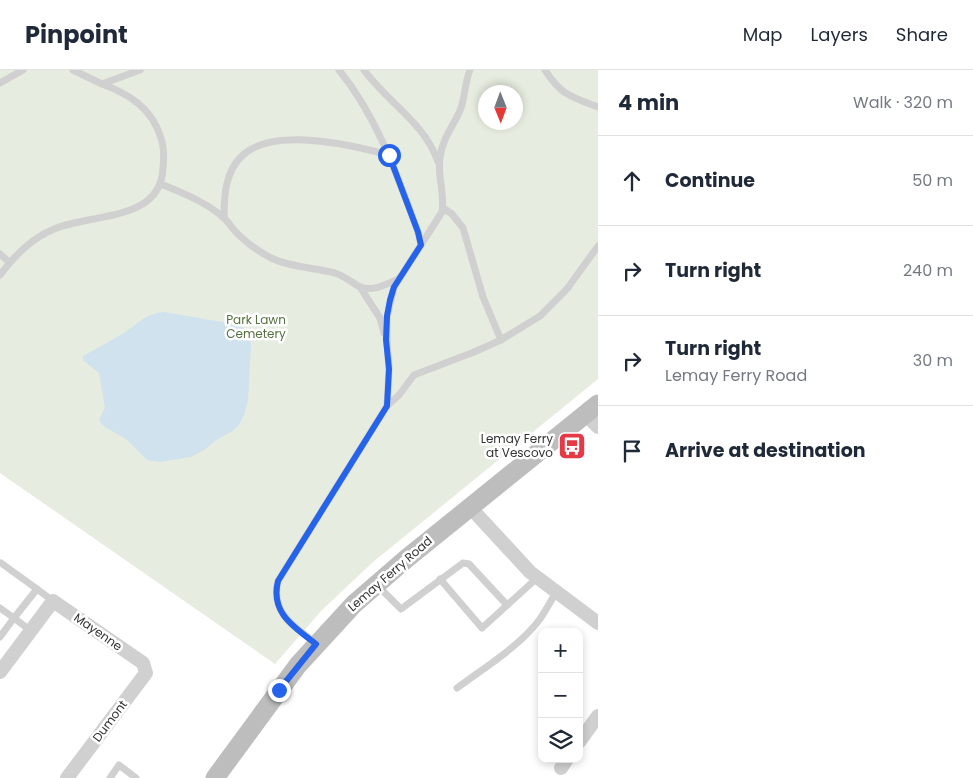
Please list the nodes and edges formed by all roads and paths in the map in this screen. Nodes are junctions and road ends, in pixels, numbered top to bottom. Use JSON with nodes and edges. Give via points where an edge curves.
{"nodes":[{"id":1,"x":23,"y":70,"type":"edge"},
{"id":2,"x":73,"y":70,"type":"edge"},
{"id":3,"x":140,"y":70,"type":"edge"},
{"id":4,"x":339,"y":70,"type":"edge"},
{"id":5,"x":364,"y":70,"type":"edge"},
{"id":6,"x":470,"y":70,"type":"edge"},
{"id":7,"x":545,"y":70,"type":"edge"},
{"id":8,"x":0,"y":83,"type":"edge"},
{"id":9,"x":102,"y":84,"type":"junction"},
{"id":10,"x":598,"y":107,"type":"edge"},
{"id":11,"x":389,"y":155,"type":"junction"},
{"id":12,"x":439,"y":165,"type":"junction"},
{"id":13,"x":161,"y":184,"type":"junction"},
{"id":14,"x":443,"y":208,"type":"junction"},
{"id":15,"x":224,"y":218,"type":"junction"},
{"id":16,"x":421,"y":245,"type":"junction"},
{"id":17,"x":598,"y":246,"type":"edge"},
{"id":18,"x":0,"y":254,"type":"edge"},
{"id":19,"x":9,"y":262,"type":"junction"},
{"id":20,"x":0,"y":275,"type":"edge"},
{"id":21,"x":398,"y":279,"type":"junction"},
{"id":22,"x":360,"y":287,"type":"junction"},
{"id":23,"x":386,"y":340,"type":"junction"},
{"id":24,"x":501,"y":340,"type":"junction"},
{"id":25,"x":387,"y":406,"type":"junction"},
{"id":26,"x":594,"y":415,"type":"edge"},
{"id":27,"x":470,"y":507,"type":"junction"},
{"id":28,"x":1,"y":564,"type":"dead end"},
{"id":29,"x":537,"y":578,"type":"junction"},
{"id":30,"x":440,"y":579,"type":"junction"},
{"id":31,"x":376,"y":584,"type":"junction"},
{"id":32,"x":37,"y":589,"type":"junction"},
{"id":33,"x":556,"y":592,"type":"junction"},
{"id":34,"x":53,"y":601,"type":"junction"},
{"id":35,"x":507,"y":605,"type":"junction"},
{"id":36,"x":0,"y":608,"type":"edge"},
{"id":37,"x":14,"y":618,"type":"junction"},
{"id":38,"x":598,"y":623,"type":"edge"},
{"id":39,"x":31,"y":631,"type":"junction"},
{"id":40,"x":0,"y":637,"type":"edge"},
{"id":41,"x":316,"y":644,"type":"junction"},
{"id":42,"x":3,"y":663,"type":"edge"},
{"id":43,"x":143,"y":663,"type":"joint"},
{"id":44,"x":457,"y":688,"type":"dead end"},
{"id":45,"x":598,"y":716,"type":"edge"},
{"id":46,"x":583,"y":737,"type":"edge"},
{"id":47,"x":67,"y":778,"type":"edge"},
{"id":48,"x":110,"y":778,"type":"edge"},
{"id":49,"x":136,"y":778,"type":"edge"},
{"id":50,"x":215,"y":778,"type":"edge"}],
"edges":[{"from":1,"to":8,"type":"lane"},
{"from":2,"to":9,"type":"lane"},
{"from":3,"to":9,"type":"lane"},
{"from":4,"to":11,"type":"lane","via":[[358,95]]},
{"from":5,"to":12,"type":"lane","via":[[420,129],[433,148]]},
{"from":6,"to":12,"type":"lane","via":[[461,108],[443,144]]},
{"from":7,"to":10,"type":"lane","via":[[566,94]]},
{"from":9,"to":13,"type":"lane","via":[[131,97],[158,130],[164,159]]},
{"from":11,"to":15,"type":"lane","via":[[326,141],[272,142],[257,147],[244,154],[230,175],[225,190]]},
{"from":11,"to":16,"type":"lane"},
{"from":12,"to":14,"type":"lane"},
{"from":13,"to":15,"type":"lane","via":[[196,200]]},
{"from":13,"to":19,"type":"lane","via":[[153,198],[137,208],[53,229],[34,240]]},
{"from":14,"to":16,"type":"lane"},
{"from":14,"to":24,"type":"lane","via":[[463,228],[483,297]]},
{"from":15,"to":22,"type":"lane","via":[[240,236],[271,258],[288,265],[335,273]]},
{"from":16,"to":21,"type":"lane"},
{"from":17,"to":24,"type":"lane","via":[[553,304]]},
{"from":18,"to":19,"type":"lane"},
{"from":19,"to":20,"type":"lane"},
{"from":21,"to":22,"type":"lane","via":[[383,286]]},
{"from":21,"to":23,"type":"lane","via":[[390,300]]},
{"from":22,"to":23,"type":"lane","via":[[380,318]]},
{"from":23,"to":25,"type":"lane","via":[[389,369]]},
{"from":24,"to":25,"type":"lane","via":[[414,375]]},
{"from":25,"to":41,"type":"lane","via":[[278,581],[275,591],[284,616]]},
{"from":26,"to":27,"type":"main road","name":"Lemay Ferry Road"},
{"from":27,"to":29,"type":"street"},
{"from":27,"to":31,"type":"main road","name":"Lemay Ferry Road"},
{"from":28,"to":32,"type":"lane"},
{"from":29,"to":33,"type":"street"},
{"from":29,"to":35,"type":"lane"},
{"from":30,"to":31,"type":"lane","via":[[401,609]]},
{"from":30,"to":35,"type":"lane","via":[[463,563],[469,564]]},
{"from":30,"to":35,"type":"lane","via":[[482,628]]},
{"from":31,"to":41,"type":"main road","name":"Lemay Ferry Road"},
{"from":32,"to":34,"type":"lane"},
{"from":32,"to":37,"type":"lane"},
{"from":33,"to":38,"type":"street"},
{"from":33,"to":44,"type":"lane","via":[[528,632]]},
{"from":34,"to":39,"type":"street"},
{"from":34,"to":43,"type":"street","name":"Mayenne"},
{"from":36,"to":37,"type":"lane"},
{"from":37,"to":39,"type":"lane"},
{"from":37,"to":40,"type":"lane"},
{"from":39,"to":42,"type":"street"},
{"from":41,"to":50,"type":"main road","name":"Lemay Ferry Road"},
{"from":43,"to":47,"type":"street","name":"Dumont","via":[[146,673]]},
{"from":45,"to":46,"type":"street"},
{"from":48,"to":49,"type":"lane","via":[[119,765]]}]}
